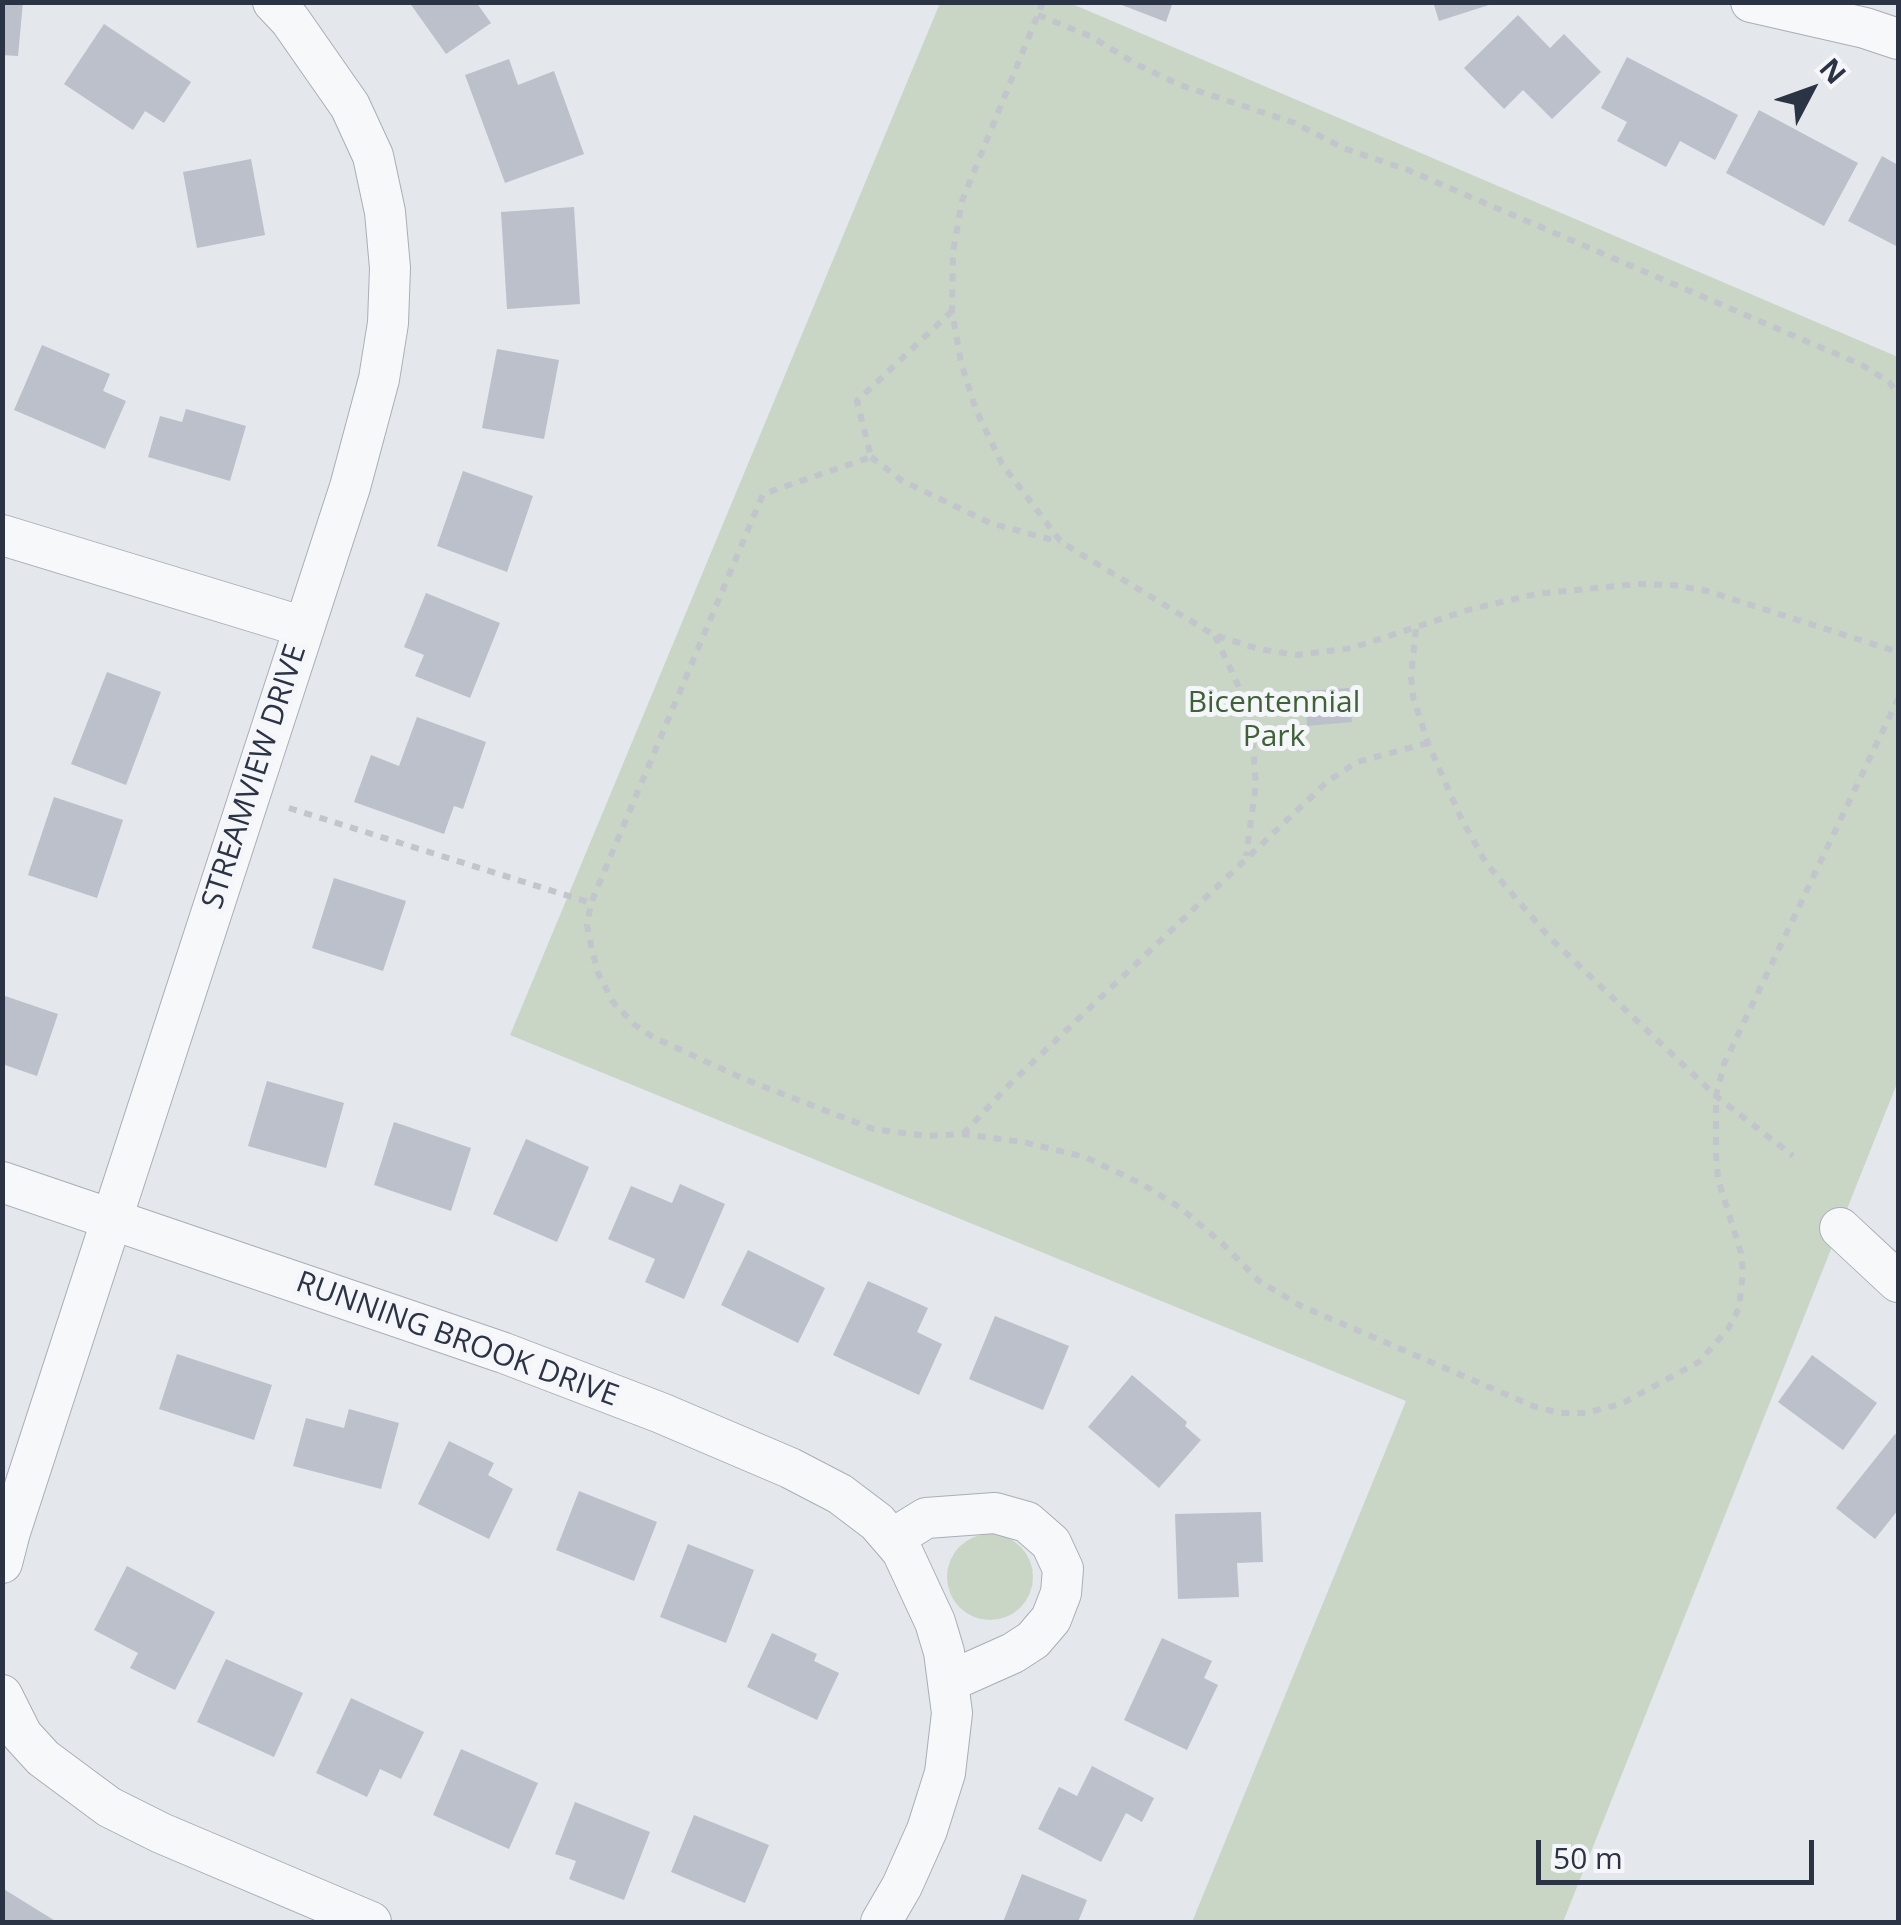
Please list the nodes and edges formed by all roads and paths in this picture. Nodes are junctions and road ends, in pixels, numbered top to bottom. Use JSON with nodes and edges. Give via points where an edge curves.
{"nodes":[{"id":1,"x":273,"y":2,"type":"edge"},
{"id":2,"x":1043,"y":2,"type":"edge"},
{"id":3,"x":1751,"y":2,"type":"edge"},
{"id":4,"x":1038,"y":15,"type":"junction"},
{"id":5,"x":1898,"y":39,"type":"edge"},
{"id":6,"x":952,"y":311,"type":"junction"},
{"id":7,"x":1898,"y":394,"type":"edge"},
{"id":8,"x":871,"y":457,"type":"junction"},
{"id":9,"x":2,"y":535,"type":"edge"},
{"id":10,"x":1061,"y":542,"type":"junction"},
{"id":11,"x":304,"y":628,"type":"junction"},
{"id":12,"x":1416,"y":629,"type":"junction"},
{"id":13,"x":1214,"y":635,"type":"junction"},
{"id":14,"x":1898,"y":652,"type":"edge"},
{"id":15,"x":1898,"y":699,"type":"edge"},
{"id":16,"x":1428,"y":743,"type":"junction"},
{"id":17,"x":288,"y":808,"type":"dead end"},
{"id":18,"x":1246,"y":858,"type":"junction"},
{"id":19,"x":591,"y":902,"type":"junction"},
{"id":20,"x":1716,"y":1096,"type":"junction"},
{"id":21,"x":962,"y":1134,"type":"junction"},
{"id":22,"x":1792,"y":1156,"type":"dead end"},
{"id":23,"x":2,"y":1182,"type":"edge"},
{"id":24,"x":112,"y":1219,"type":"junction"},
{"id":25,"x":1840,"y":1228,"type":"dead end"},
{"id":26,"x":1898,"y":1282,"type":"edge"},
{"id":27,"x":892,"y":1539,"type":"junction"},
{"id":28,"x":2,"y":1564,"type":"edge"},
{"id":29,"x":948,"y":1682,"type":"junction"},
{"id":30,"x":2,"y":1695,"type":"edge"},
{"id":31,"x":372,"y":1922,"type":"edge"},
{"id":32,"x":881,"y":1922,"type":"edge"}],
"edges":[{"from":1,"to":11,"type":"street","name":"STREAMVIEW DRIVE","via":[[350,106],[373,156],[390,268],[380,379]]},
{"from":2,"to":4,"type":"path"},
{"from":3,"to":5,"type":"street"},
{"from":4,"to":6,"type":"path","via":[[962,201],[952,252]]},
{"from":4,"to":7,"type":"path","via":[[1180,85],[1296,123],[1862,364]]},
{"from":6,"to":8,"type":"path","via":[[857,401]]},
{"from":6,"to":10,"type":"path","via":[[976,410],[1002,464]]},
{"from":8,"to":10,"type":"path","via":[[901,480],[990,523]]},
{"from":8,"to":19,"type":"path","via":[[763,494]]},
{"from":9,"to":11,"type":"street"},
{"from":10,"to":13,"type":"path"},
{"from":11,"to":24,"type":"street","name":"STREAMVIEW DRIVE"},
{"from":12,"to":13,"type":"path","via":[[1297,655]]},
{"from":12,"to":14,"type":"path","via":[[1536,594],[1673,584]]},
{"from":12,"to":16,"type":"path","via":[[1413,697]]},
{"from":13,"to":18,"type":"path","via":[[1246,702],[1252,736],[1256,784]]},
{"from":15,"to":20,"type":"path","via":[[1724,1064]]},
{"from":16,"to":18,"type":"path","via":[[1341,770]]},
{"from":16,"to":20,"type":"path","via":[[1461,818],[1514,898]]},
{"from":17,"to":19,"type":"path"},
{"from":18,"to":21,"type":"path"},
{"from":19,"to":21,"type":"path","via":[[587,925],[598,972],[613,1002],[652,1037],[873,1129]]},
{"from":20,"to":21,"type":"path","via":[[1718,1179],[1741,1253],[1739,1308],[1699,1362],[1642,1394],[1586,1413],[1533,1406],[1302,1306],[1259,1281],[1179,1207],[1085,1156]]},
{"from":20,"to":22,"type":"path"},
{"from":23,"to":24,"type":"street","name":"RUNNING BROOK DRIVE"},
{"from":24,"to":27,"type":"street","name":"RUNNING BROOK DRIVE","via":[[661,1413],[840,1494]]},
{"from":24,"to":28,"type":"street","name":"STREAMVIEW DRIVE"},
{"from":25,"to":26,"type":"street"},
{"from":27,"to":29,"type":"street","name":"RUNNING BROOK DRIVE","via":[[935,1622]]},
{"from":27,"to":29,"type":"street","via":[[926,1518],[995,1513],[1027,1522],[1052,1543],[1063,1569],[1051,1619],[1032,1640]]},
{"from":29,"to":32,"type":"street","name":"RUNNING BROOK DRIVE","via":[[945,1773],[927,1830]]},
{"from":30,"to":31,"type":"street","via":[[22,1735],[43,1758],[110,1807]]}]}
